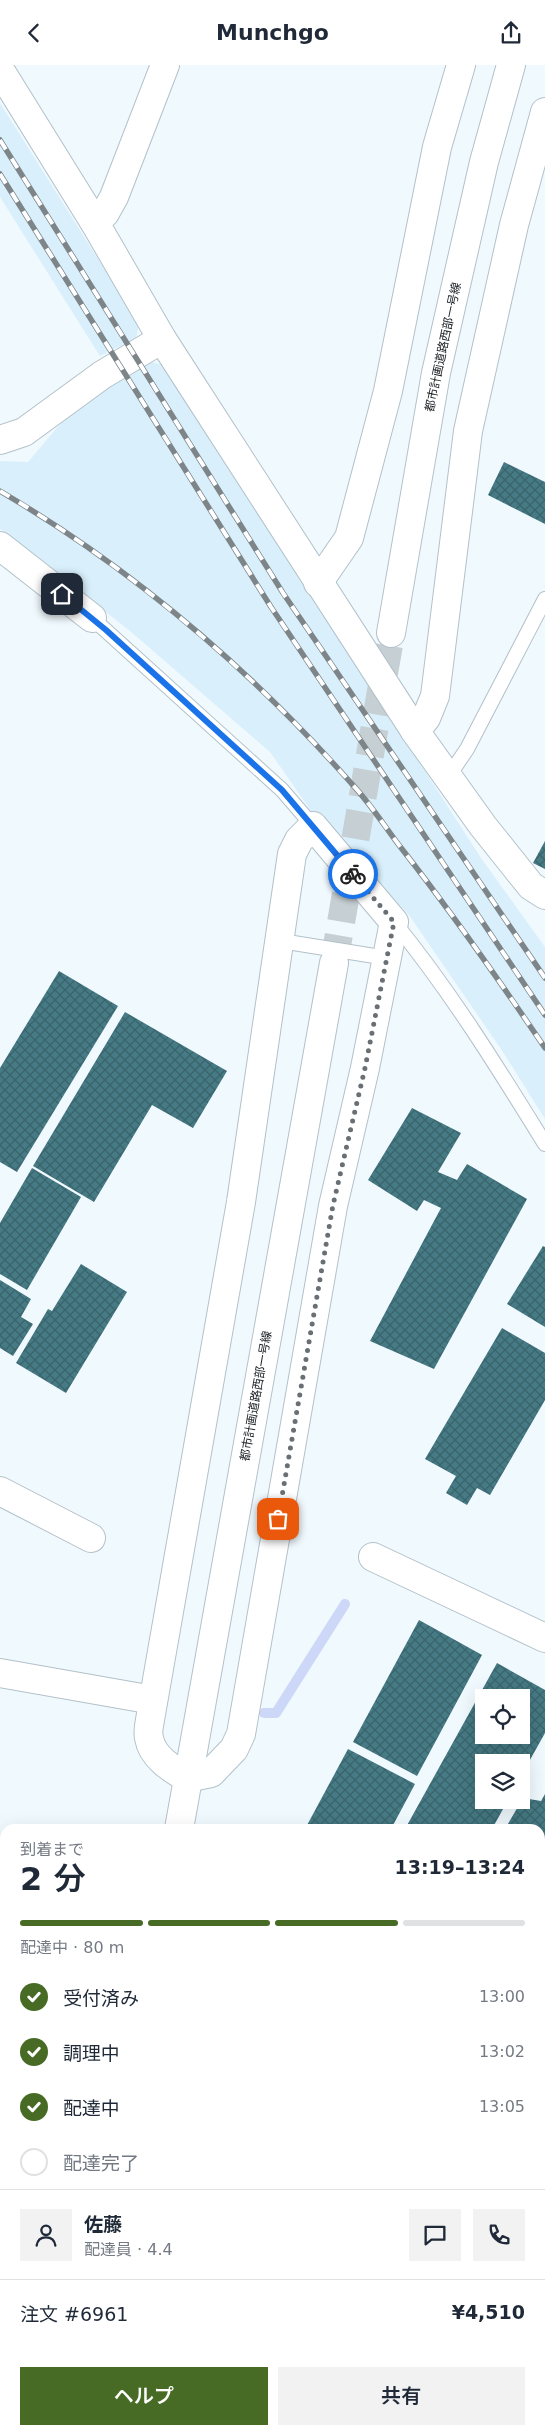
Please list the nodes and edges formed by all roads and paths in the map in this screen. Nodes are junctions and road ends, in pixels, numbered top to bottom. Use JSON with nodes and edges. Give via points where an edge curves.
{"nodes":[{"id":1,"x":165,"y":65,"type":"edge"},
{"id":2,"x":461,"y":65,"type":"edge"},
{"id":3,"x":511,"y":65,"type":"edge"},
{"id":4,"x":0,"y":70,"type":"edge"},
{"id":5,"x":545,"y":113,"type":"edge"},
{"id":6,"x":95,"y":223,"type":"junction"},
{"id":7,"x":162,"y":339,"type":"junction"},
{"id":8,"x":0,"y":440,"type":"edge"},
{"id":9,"x":0,"y":547,"type":"edge"},
{"id":10,"x":318,"y":583,"type":"junction"},
{"id":11,"x":545,"y":599,"type":"edge"},
{"id":12,"x":92,"y":618,"type":"joint"},
{"id":13,"x":391,"y":633,"type":"tunnel mouth"},
{"id":14,"x":415,"y":731,"type":"junction"},
{"id":15,"x":448,"y":777,"type":"junction"},
{"id":16,"x":313,"y":826,"type":"junction"},
{"id":17,"x":545,"y":895,"type":"edge"},
{"id":18,"x":394,"y":922,"type":"junction"},
{"id":19,"x":281,"y":941,"type":"junction"},
{"id":20,"x":387,"y":958,"type":"junction"},
{"id":21,"x":334,"y":963,"type":"tunnel mouth"},
{"id":22,"x":545,"y":1144,"type":"edge"},
{"id":23,"x":0,"y":1491,"type":"edge"},
{"id":24,"x":91,"y":1539,"type":"dead end"},
{"id":25,"x":373,"y":1557,"type":"dead end"},
{"id":26,"x":545,"y":1638,"type":"edge"},
{"id":27,"x":0,"y":1673,"type":"edge"},
{"id":28,"x":153,"y":1700,"type":"junction"},
{"id":29,"x":187,"y":1777,"type":"junction"},
{"id":30,"x":180,"y":1824,"type":"edge"}],
"edges":[{"from":1,"to":6,"type":"street","via":[[114,197]]},
{"from":2,"to":10,"type":"street","via":[[437,147],[388,391],[349,538]]},
{"from":3,"to":13,"type":"street","name":"都市計画道路西部一号線","via":[[484,161],[436,373]]},
{"from":4,"to":6,"type":"street"},
{"from":5,"to":14,"type":"street","via":[[514,225],[468,431],[435,696],[426,718]]},
{"from":6,"to":7,"type":"street"},
{"from":7,"to":8,"type":"street","via":[[102,375],[24,432]]},
{"from":7,"to":10,"type":"street"},
{"from":9,"to":12,"type":"street"},
{"from":10,"to":14,"type":"street"},
{"from":11,"to":15,"type":"lane","via":[[467,749]]},
{"from":12,"to":16,"type":"lane","via":[[282,790]]},
{"from":14,"to":15,"type":"street"},
{"from":15,"to":17,"type":"street","via":[[531,885]]},
{"from":16,"to":18,"type":"street"},
{"from":16,"to":19,"type":"street","via":[[299,839],[292,854]]},
{"from":18,"to":20,"type":"street"},
{"from":18,"to":22,"type":"lane","via":[[423,957],[485,1047]]},
{"from":19,"to":20,"type":"lane"},
{"from":19,"to":28,"type":"street","via":[[241,1202]]},
{"from":20,"to":29,"type":"street","via":[[333,1205],[241,1734],[234,1749],[211,1773]]},
{"from":21,"to":29,"type":"street","name":"都市計画道路西部一号線"},
{"from":23,"to":24,"type":"street"},
{"from":25,"to":26,"type":"street"},
{"from":27,"to":28,"type":"street"},
{"from":28,"to":29,"type":"street","via":[[148,1738],[168,1767]]},
{"from":29,"to":30,"type":"street","name":"都市計画道路西部一号線"}]}
